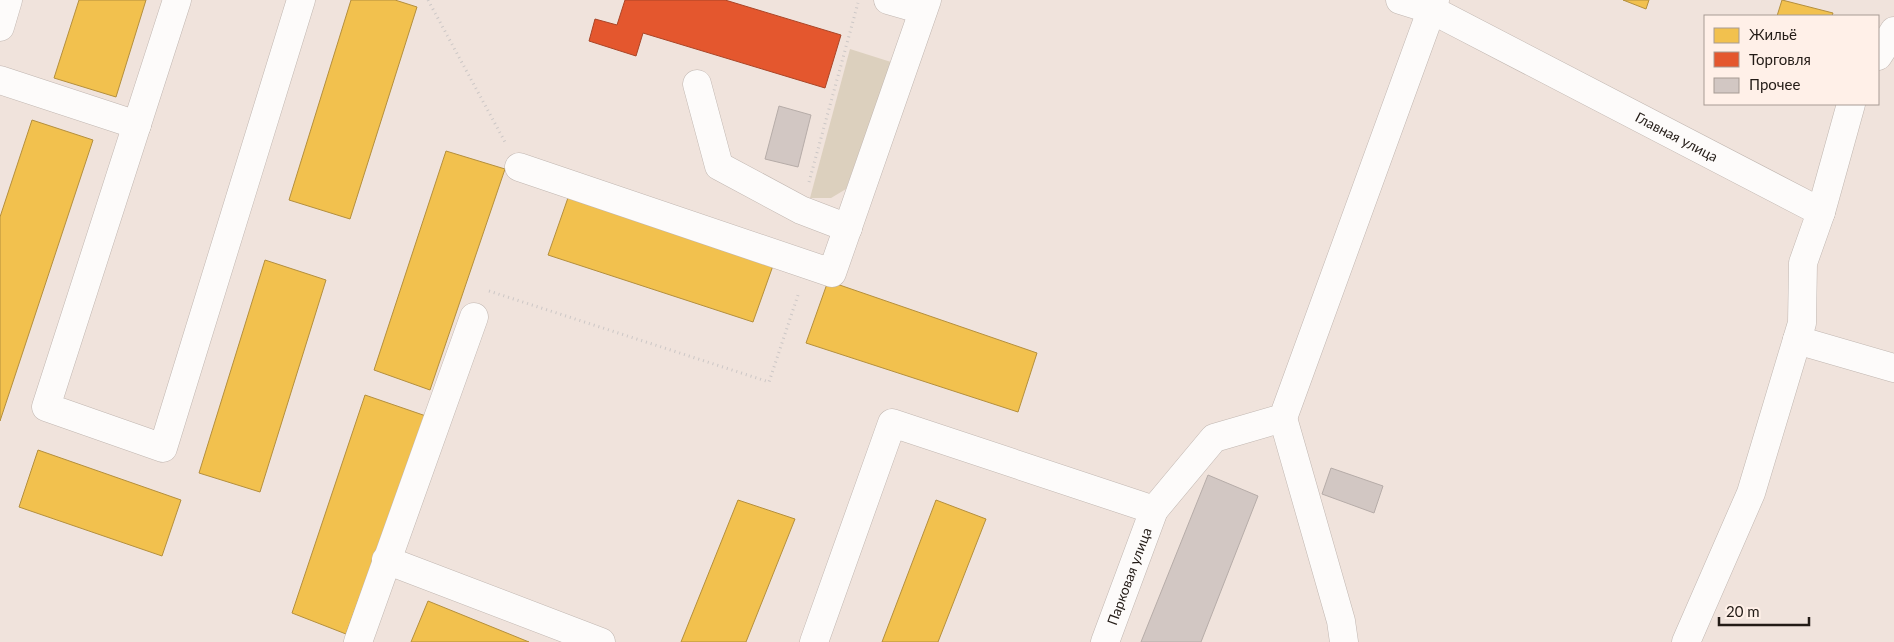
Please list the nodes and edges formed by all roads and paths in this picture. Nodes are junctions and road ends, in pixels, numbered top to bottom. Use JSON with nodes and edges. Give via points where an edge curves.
{"nodes":[{"id":1,"x":8,"y":0,"type":"edge"},
{"id":2,"x":177,"y":0,"type":"edge"},
{"id":3,"x":301,"y":0,"type":"edge"},
{"id":4,"x":428,"y":0,"type":"edge"},
{"id":5,"x":859,"y":0,"type":"edge"},
{"id":6,"x":888,"y":0,"type":"edge"},
{"id":7,"x":1400,"y":0,"type":"edge"},
{"id":8,"x":925,"y":5,"type":"edge"},
{"id":9,"x":1433,"y":5,"type":"edge"},
{"id":10,"x":0,"y":27,"type":"edge"},
{"id":11,"x":1894,"y":31,"type":"edge"},
{"id":12,"x":1879,"y":54,"type":"edge"},
{"id":13,"x":0,"y":80,"type":"edge"},
{"id":14,"x":697,"y":84,"type":"dead end"},
{"id":15,"x":1851,"y":105,"type":"edge"},
{"id":16,"x":137,"y":125,"type":"junction"},
{"id":17,"x":518,"y":167,"type":"joint"},
{"id":18,"x":801,"y":210,"type":"junction"},
{"id":19,"x":1821,"y":212,"type":"junction"},
{"id":20,"x":848,"y":228,"type":"junction"},
{"id":21,"x":808,"y":265,"type":"junction"},
{"id":22,"x":486,"y":290,"type":"dead end"},
{"id":23,"x":474,"y":317,"type":"dead end"},
{"id":24,"x":1797,"y":340,"type":"junction"},
{"id":25,"x":1894,"y":368,"type":"edge"},
{"id":26,"x":1283,"y":418,"type":"junction"},
{"id":27,"x":1154,"y":510,"type":"junction"},
{"id":28,"x":386,"y":560,"type":"junction"},
{"id":29,"x":358,"y":642,"type":"edge"},
{"id":30,"x":602,"y":642,"type":"edge"},
{"id":31,"x":814,"y":642,"type":"edge"},
{"id":32,"x":1105,"y":642,"type":"edge"},
{"id":33,"x":1344,"y":642,"type":"edge"},
{"id":34,"x":1686,"y":642,"type":"edge"}],
"edges":[{"from":1,"to":10,"type":"street"},
{"from":2,"to":16,"type":"street"},
{"from":3,"to":16,"type":"street","via":[[163,448],[46,407]]},
{"from":4,"to":17,"type":"path"},
{"from":5,"to":18,"type":"path"},
{"from":6,"to":8,"type":"street"},
{"from":7,"to":9,"type":"street","name":"Главная улица"},
{"from":8,"to":20,"type":"street"},
{"from":9,"to":19,"type":"street","name":"Главная улица"},
{"from":9,"to":26,"type":"street"},
{"from":11,"to":12,"type":"street"},
{"from":13,"to":16,"type":"street"},
{"from":14,"to":18,"type":"street","via":[[718,166]]},
{"from":15,"to":19,"type":"street"},
{"from":17,"to":21,"type":"street"},
{"from":18,"to":20,"type":"street"},
{"from":19,"to":24,"type":"street","via":[[1804,263],[1802,323]]},
{"from":20,"to":21,"type":"street","via":[[832,273]]},
{"from":21,"to":22,"type":"path","via":[[769,382]]},
{"from":23,"to":28,"type":"street"},
{"from":24,"to":25,"type":"street"},
{"from":24,"to":34,"type":"street","via":[[1751,493]]},
{"from":26,"to":27,"type":"street","name":"Парковая улица","via":[[1214,438]]},
{"from":26,"to":33,"type":"street","via":[[1341,621]]},
{"from":27,"to":31,"type":"street","via":[[892,423]]},
{"from":27,"to":32,"type":"street","name":"Парковая улица"},
{"from":28,"to":29,"type":"street"},
{"from":28,"to":30,"type":"street"}]}
